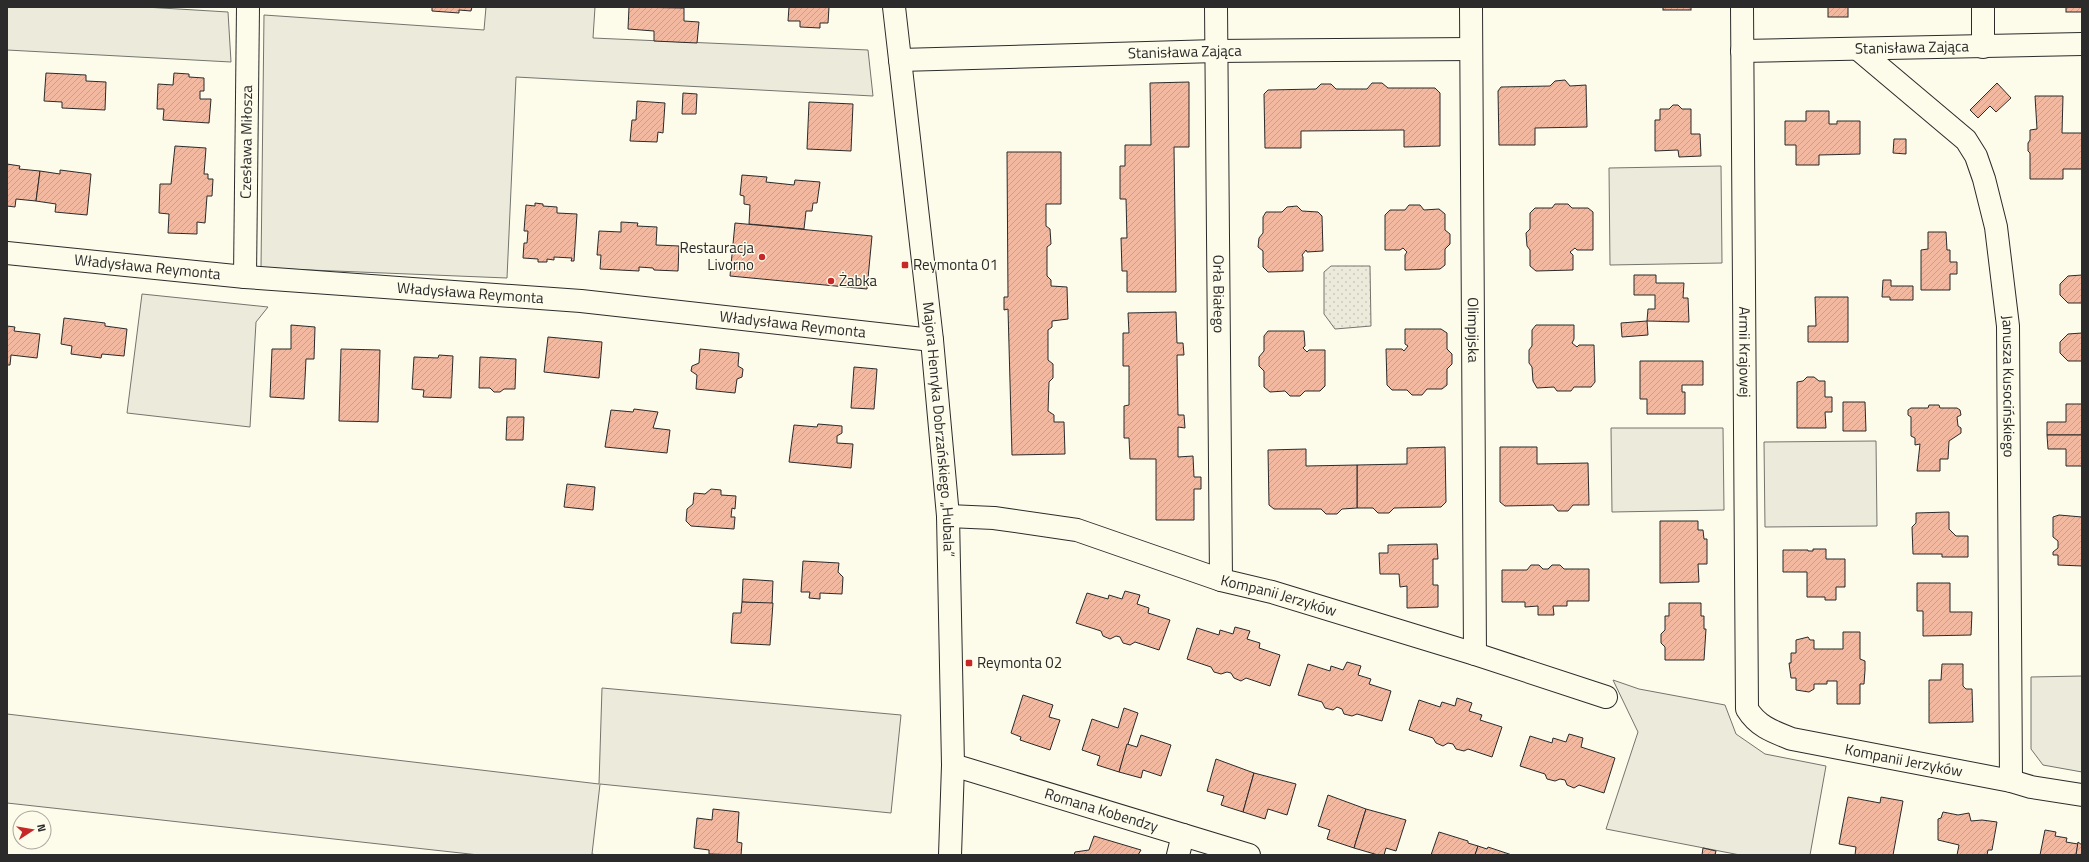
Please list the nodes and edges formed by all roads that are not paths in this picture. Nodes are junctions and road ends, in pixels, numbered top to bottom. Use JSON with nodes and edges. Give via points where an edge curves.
{"nodes":[{"id":1,"x":248,"y":7,"type":"edge"},
{"id":2,"x":894,"y":7,"type":"edge"},
{"id":3,"x":1216,"y":7,"type":"edge"},
{"id":4,"x":1471,"y":7,"type":"edge"},
{"id":5,"x":1742,"y":7,"type":"edge"},
{"id":6,"x":1983,"y":7,"type":"edge"},
{"id":7,"x":2082,"y":44,"type":"edge"},
{"id":8,"x":1983,"y":47,"type":"junction"},
{"id":9,"x":1470,"y":49,"type":"junction"},
{"id":10,"x":1858,"y":49,"type":"junction"},
{"id":11,"x":1216,"y":51,"type":"junction"},
{"id":12,"x":1742,"y":51,"type":"junction"},
{"id":13,"x":900,"y":60,"type":"junction"},
{"id":14,"x":7,"y":253,"type":"edge"},
{"id":15,"x":245,"y":277,"type":"junction"},
{"id":16,"x":932,"y":340,"type":"junction"},
{"id":17,"x":948,"y":516,"type":"junction"},
{"id":18,"x":1221,"y":580,"type":"junction"},
{"id":19,"x":1476,"y":654,"type":"junction"},
{"id":20,"x":1606,"y":697,"type":"dead end"},
{"id":21,"x":1747,"y":697,"type":"joint"},
{"id":22,"x":953,"y":765,"type":"junction"},
{"id":23,"x":2011,"y":781,"type":"junction"},
{"id":24,"x":2082,"y":795,"type":"edge"},
{"id":25,"x":1181,"y":845,"type":"edge"},
{"id":26,"x":950,"y":855,"type":"edge"},
{"id":27,"x":1249,"y":855,"type":"edge"}],
"edges":[{"from":1,"to":15,"type":"street","name":"Czesława Miłosza"},
{"from":2,"to":13,"type":"street","name":"Majora Henryka Dobrzańskiego „Hubala”"},
{"from":3,"to":11,"type":"street","name":"Orła Białego"},
{"from":4,"to":9,"type":"street","name":"Olimpijska"},
{"from":5,"to":12,"type":"street","name":"Armii Krajowej"},
{"from":6,"to":8,"type":"street"},
{"from":7,"to":8,"type":"street","name":"Stanisława Zająca"},
{"from":8,"to":10,"type":"street","name":"Stanisława Zająca"},
{"from":9,"to":11,"type":"street","name":"Stanisława Zająca"},
{"from":9,"to":19,"type":"street","name":"Olimpijska"},
{"from":10,"to":12,"type":"street","name":"Stanisława Zająca"},
{"from":10,"to":23,"type":"street","name":"Janusza Kusocińskiego","via":[[1966,140],[1976,156],[1984,179],[1996,227],[2008,326]]},
{"from":11,"to":13,"type":"street","name":"Stanisława Zająca"},
{"from":11,"to":18,"type":"street","name":"Orła Białego"},
{"from":12,"to":21,"type":"street","name":"Armii Krajowej"},
{"from":13,"to":16,"type":"street","name":"Majora Henryka Dobrzańskiego „Hubala”"},
{"from":14,"to":15,"type":"street","name":"Władysława Reymonta"},
{"from":15,"to":16,"type":"street","name":"Władysława Reymonta","via":[[581,301]]},
{"from":16,"to":17,"type":"street","name":"Majora Henryka Dobrzańskiego „Hubala”"},
{"from":17,"to":18,"type":"street","name":"Kompanii Jerzyków","via":[[994,518],[1077,530]]},
{"from":17,"to":22,"type":"street","name":"Majora Henryka Dobrzańskiego „Hubala”"},
{"from":18,"to":19,"type":"street","name":"Kompanii Jerzyków","via":[[1272,592]]},
{"from":19,"to":20,"type":"street","name":"Kompanii Jerzyków"},
{"from":21,"to":23,"type":"street","name":"Kompanii Jerzyków","via":[[1748,710],[1754,720],[1766,729],[1792,739]]},
{"from":22,"to":25,"type":"street","name":"Romana Kobendzy"},
{"from":22,"to":26,"type":"street","name":"Majora Henryka Dobrzańskiego „Hubala”"},
{"from":23,"to":24,"type":"street","name":"Kompanii Jerzyków","via":[[2031,787]]},
{"from":25,"to":27,"type":"street","name":"Romana Kobendzy"}]}
